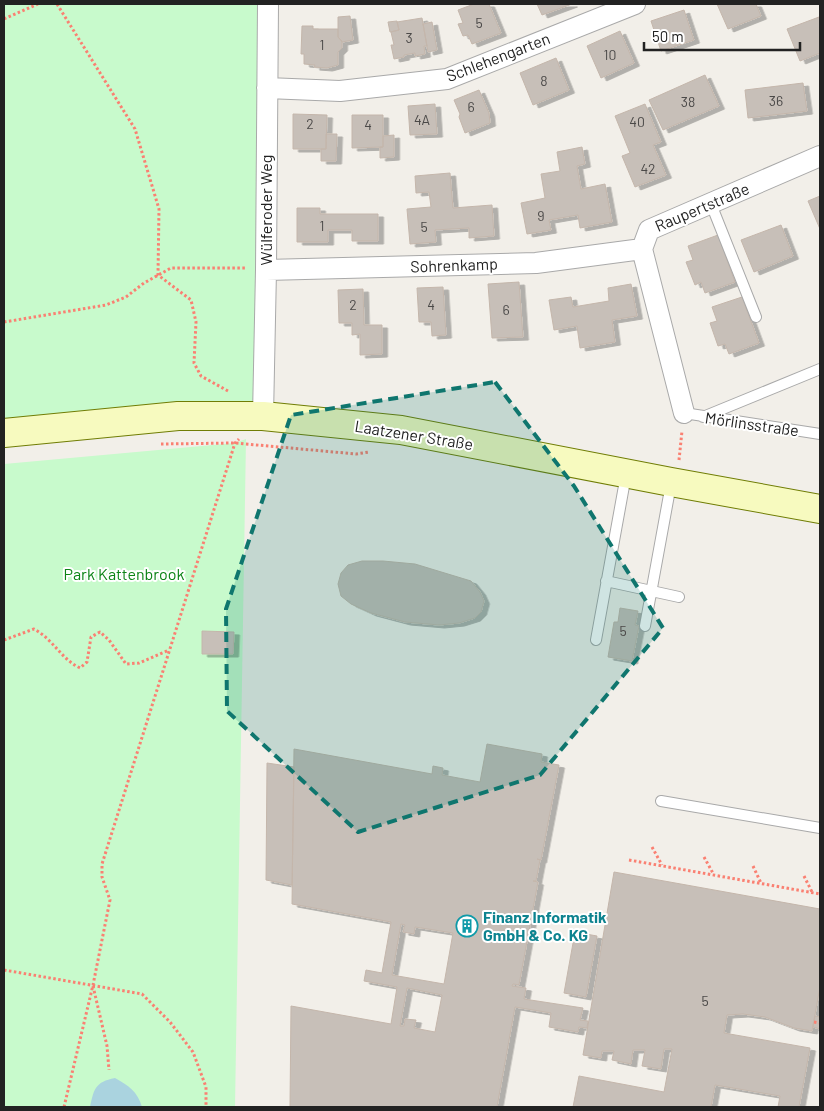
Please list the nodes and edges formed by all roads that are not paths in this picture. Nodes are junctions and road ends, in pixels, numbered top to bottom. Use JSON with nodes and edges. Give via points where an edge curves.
{"nodes":[{"id":1,"x":268,"y":4,"type":"edge"},
{"id":2,"x":635,"y":4,"type":"edge"},
{"id":3,"x":266,"y":88,"type":"junction"},
{"id":4,"x":820,"y":156,"type":"edge"},
{"id":5,"x":710,"y":204,"type":"junction"},
{"id":6,"x":642,"y":250,"type":"junction"},
{"id":7,"x":266,"y":270,"type":"junction"},
{"id":8,"x":756,"y":318,"type":"dead end"},
{"id":9,"x":820,"y":370,"type":"edge"},
{"id":10,"x":693,"y":415,"type":"junction"},
{"id":11,"x":263,"y":416,"type":"junction"},
{"id":12,"x":4,"y":433,"type":"edge"},
{"id":13,"x":820,"y":434,"type":"edge"},
{"id":14,"x":626,"y":474,"type":"junction"},
{"id":15,"x":674,"y":483,"type":"junction"},
{"id":16,"x":820,"y":509,"type":"edge"},
{"id":17,"x":606,"y":581,"type":"junction"},
{"id":18,"x":651,"y":591,"type":"junction"},
{"id":19,"x":679,"y":597,"type":"dead end"},
{"id":20,"x":646,"y":626,"type":"dead end"},
{"id":21,"x":596,"y":640,"type":"dead end"},
{"id":22,"x":661,"y":801,"type":"dead end"},
{"id":23,"x":820,"y":828,"type":"edge"}],
"edges":[{"from":1,"to":3,"type":"street","name":"Wülferoder Weg"},
{"from":2,"to":3,"type":"street","name":"Schlehengarten","via":[[447,79],[340,91]]},
{"from":3,"to":7,"type":"street","name":"Wülferoder Weg"},
{"from":4,"to":5,"type":"street","name":"Raupertstraße"},
{"from":5,"to":6,"type":"street","name":"Raupertstraße","via":[[649,230]]},
{"from":5,"to":8,"type":"lane"},
{"from":6,"to":7,"type":"street","name":"Sohrenkamp","via":[[536,263]]},
{"from":6,"to":10,"type":"street","name":"Raupertstraße"},
{"from":7,"to":11,"type":"street","name":"Wülferoder Weg"},
{"from":9,"to":10,"type":"lane"},
{"from":10,"to":13,"type":"lane","name":"Mörlinsstraße"},
{"from":11,"to":12,"type":"main road","name":"Laatzener Straße","via":[[178,416]]},
{"from":11,"to":14,"type":"main road","name":"Laatzener Straße","via":[[401,430]]},
{"from":14,"to":15,"type":"main road","name":"Laatzener Straße"},
{"from":14,"to":17,"type":"lane"},
{"from":15,"to":16,"type":"main road","name":"Laatzener Straße"},
{"from":15,"to":18,"type":"lane"},
{"from":17,"to":18,"type":"lane"},
{"from":17,"to":21,"type":"lane"},
{"from":18,"to":19,"type":"lane"},
{"from":18,"to":20,"type":"lane"},
{"from":22,"to":23,"type":"lane"}]}
